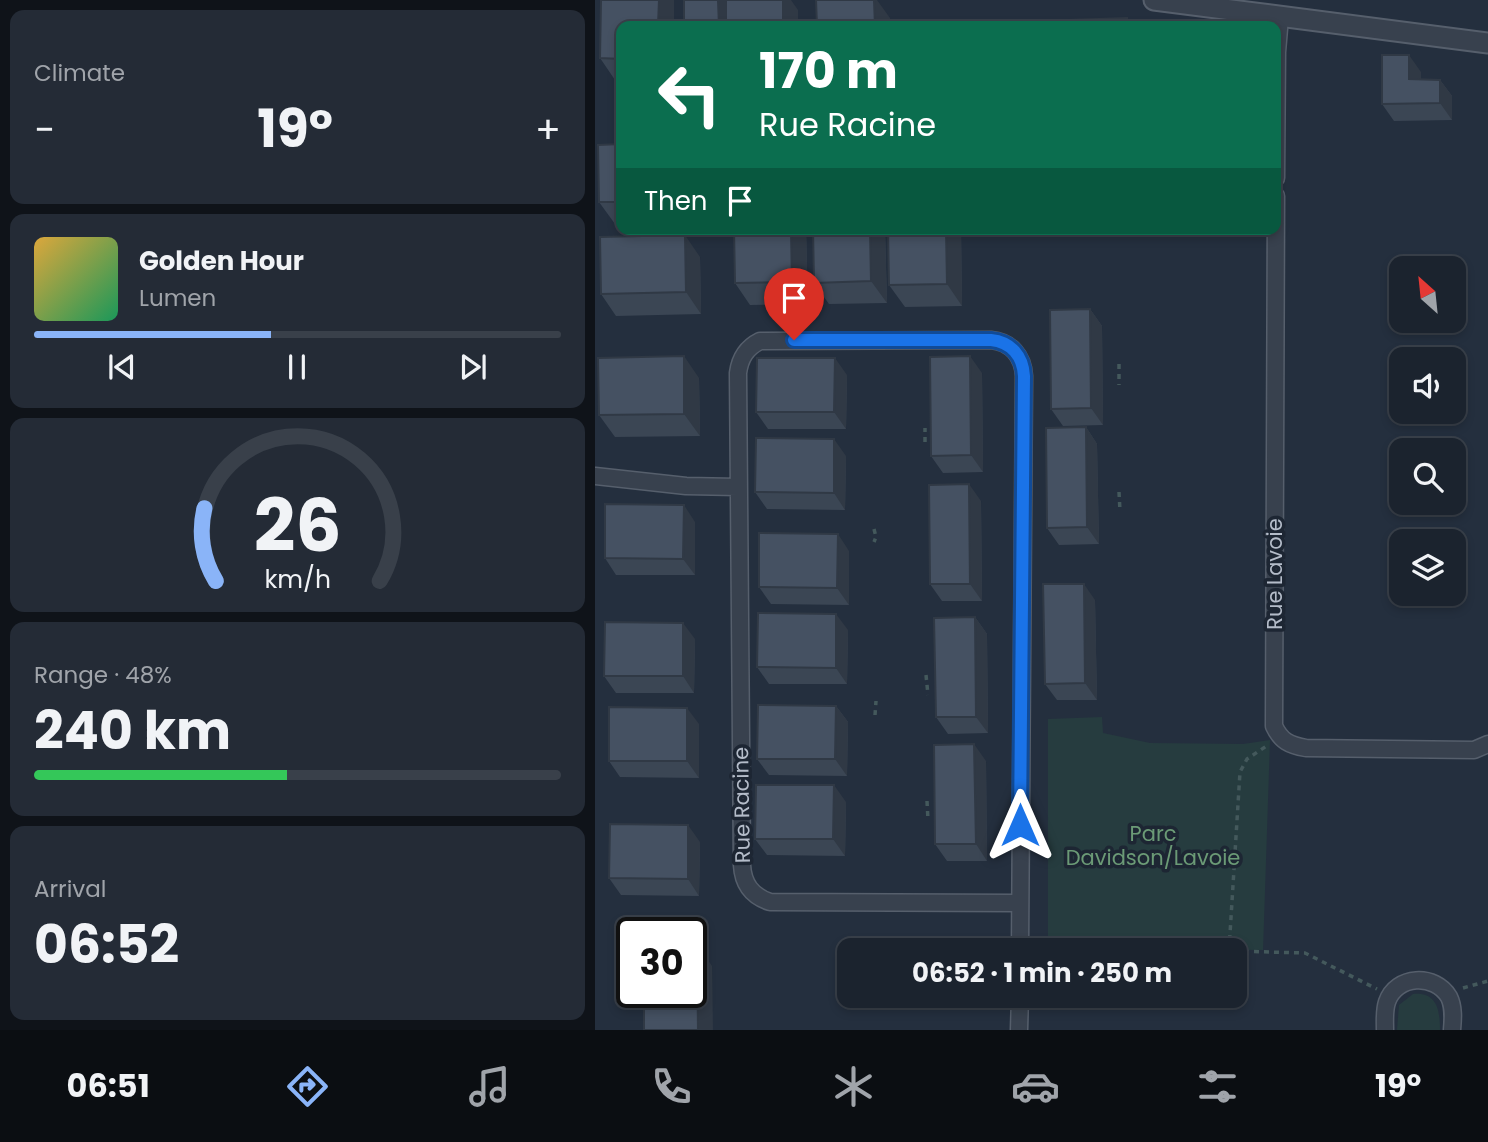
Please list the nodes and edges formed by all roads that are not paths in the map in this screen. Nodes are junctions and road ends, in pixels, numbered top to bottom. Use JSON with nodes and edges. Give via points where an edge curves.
{"nodes":[{"id":1,"x":1154,"y":0,"type":"edge"},
{"id":2,"x":1280,"y":17,"type":"junction"},
{"id":3,"x":1280,"y":21,"type":"edge"},
{"id":4,"x":1488,"y":43,"type":"edge"},
{"id":5,"x":1276,"y":235,"type":"edge"},
{"id":6,"x":595,"y":476,"type":"edge"},
{"id":7,"x":738,"y":487,"type":"junction"},
{"id":8,"x":1488,"y":744,"type":"edge"},
{"id":9,"x":1020,"y":903,"type":"junction"},
{"id":10,"x":1020,"y":938,"type":"edge"},
{"id":11,"x":1020,"y":1008,"type":"edge"},
{"id":12,"x":1020,"y":1030,"type":"edge"},
{"id":13,"x":1385,"y":1030,"type":"edge"},
{"id":14,"x":1453,"y":1030,"type":"edge"}],
"edges":[{"from":1,"to":2,"type":"street"},
{"from":2,"to":3,"type":"street"},
{"from":2,"to":4,"type":"street"},
{"from":5,"to":8,"type":"street","name":"Rue Lavoie","via":[[1274,726],[1280,739],[1306,748],[1474,750]]},
{"from":6,"to":7,"type":"street"},
{"from":7,"to":9,"type":"street","name":"Rue Racine","via":[[742,865],[750,890],[776,902]]},
{"from":7,"to":9,"type":"street","name":"Rue Racine","via":[[739,367],[746,351],[760,341],[991,340],[1007,345],[1020,357],[1024,376]]},
{"from":9,"to":10,"type":"street","name":"Rue Racine"},
{"from":11,"to":12,"type":"street"},
{"from":13,"to":14,"type":"street","via":[[1385,1006],[1391,994],[1405,983],[1423,980],[1448,996]]}]}
